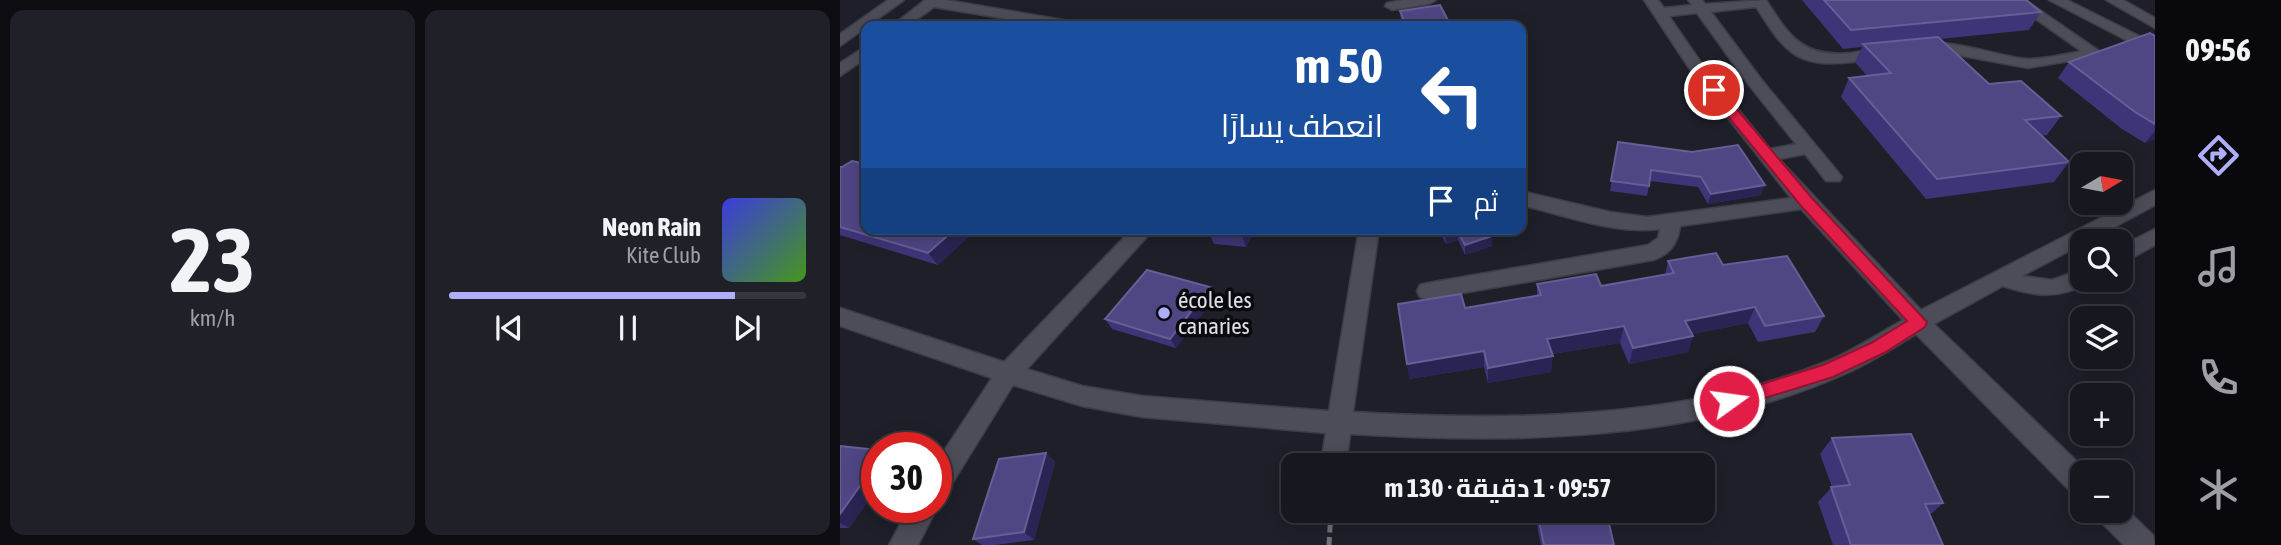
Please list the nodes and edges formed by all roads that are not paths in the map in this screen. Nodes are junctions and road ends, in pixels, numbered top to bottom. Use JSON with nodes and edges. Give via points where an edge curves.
{"nodes":[{"id":1,"x":897,"y":0,"type":"edge"},
{"id":2,"x":1429,"y":0,"type":"edge"},
{"id":3,"x":2016,"y":0,"type":"edge"},
{"id":4,"x":2056,"y":0,"type":"edge"},
{"id":5,"x":2113,"y":0,"type":"edge"},
{"id":6,"x":933,"y":1,"type":"edge"},
{"id":7,"x":1759,"y":1,"type":"edge"},
{"id":8,"x":1657,"y":4,"type":"edge"},
{"id":9,"x":1698,"y":4,"type":"edge"},
{"id":10,"x":1392,"y":6,"type":"dead end"},
{"id":11,"x":868,"y":21,"type":"edge"},
{"id":12,"x":906,"y":21,"type":"edge"},
{"id":13,"x":1047,"y":21,"type":"edge"},
{"id":14,"x":2155,"y":24,"type":"edge"},
{"id":15,"x":861,"y":26,"type":"edge"},
{"id":16,"x":2134,"y":39,"type":"junction"},
{"id":17,"x":840,"y":41,"type":"edge"},
{"id":18,"x":2155,"y":50,"type":"edge"},
{"id":19,"x":2094,"y":53,"type":"junction"},
{"id":20,"x":861,"y":55,"type":"edge"},
{"id":21,"x":840,"y":71,"type":"edge"},
{"id":22,"x":1808,"y":148,"type":"junction"},
{"id":23,"x":1766,"y":155,"type":"junction"},
{"id":24,"x":1833,"y":177,"type":"dead end"},
{"id":25,"x":2155,"y":197,"type":"edge"},
{"id":26,"x":1526,"y":199,"type":"edge"},
{"id":27,"x":1807,"y":202,"type":"junction"},
{"id":28,"x":1670,"y":222,"type":"junction"},
{"id":29,"x":1138,"y":235,"type":"edge"},
{"id":30,"x":1368,"y":235,"type":"edge"},
{"id":31,"x":2155,"y":236,"type":"edge"},
{"id":32,"x":2133,"y":249,"type":"edge"},
{"id":33,"x":2004,"y":278,"type":"junction"},
{"id":34,"x":2070,"y":283,"type":"edge"},
{"id":35,"x":1428,"y":291,"type":"dead end"},
{"id":36,"x":840,"y":317,"type":"edge"},
{"id":37,"x":1919,"y":322,"type":"junction"},
{"id":38,"x":1008,"y":373,"type":"junction"},
{"id":39,"x":1339,"y":423,"type":"junction"},
{"id":40,"x":1335,"y":453,"type":"edge"},
{"id":41,"x":952,"y":461,"type":"edge"},
{"id":42,"x":2070,"y":473,"type":"edge"},
{"id":43,"x":915,"y":523,"type":"edge"},
{"id":44,"x":2121,"y":523,"type":"edge"},
{"id":45,"x":903,"y":545,"type":"edge"},
{"id":46,"x":2143,"y":545,"type":"edge"}],
"edges":[{"from":1,"to":11,"type":"street"},
{"from":2,"to":10,"type":"street"},
{"from":3,"to":19,"type":"street"},
{"from":4,"to":16,"type":"street"},
{"from":5,"to":14,"type":"street"},
{"from":6,"to":12,"type":"street"},
{"from":6,"to":13,"type":"street"},
{"from":7,"to":9,"type":"street"},
{"from":7,"to":19,"type":"street","via":[[1796,48],[1822,58],[1936,48],[2035,64]]},
{"from":8,"to":9,"type":"street"},
{"from":8,"to":23,"type":"street","via":[[1700,73]]},
{"from":9,"to":22,"type":"street"},
{"from":15,"to":17,"type":"street"},
{"from":16,"to":18,"type":"street"},
{"from":16,"to":19,"type":"street"},
{"from":20,"to":21,"type":"street"},
{"from":22,"to":23,"type":"street"},
{"from":22,"to":24,"type":"street"},
{"from":23,"to":27,"type":"street"},
{"from":25,"to":33,"type":"street"},
{"from":26,"to":28,"type":"street","via":[[1610,219]]},
{"from":27,"to":28,"type":"street"},
{"from":27,"to":37,"type":"street"},
{"from":28,"to":35,"type":"street","via":[[1670,237],[1653,251]]},
{"from":29,"to":38,"type":"street"},
{"from":30,"to":39,"type":"street"},
{"from":31,"to":32,"type":"street"},
{"from":33,"to":34,"type":"street","via":[[2056,289]]},
{"from":33,"to":37,"type":"street"},
{"from":36,"to":38,"type":"street"},
{"from":37,"to":39,"type":"street","via":[[1827,371],[1709,407],[1643,418],[1549,424]]},
{"from":37,"to":42,"type":"street"},
{"from":38,"to":39,"type":"street","via":[[1089,397],[1153,408]]},
{"from":38,"to":41,"type":"street"},
{"from":39,"to":40,"type":"street"},
{"from":43,"to":45,"type":"street"},
{"from":44,"to":46,"type":"street"}]}
